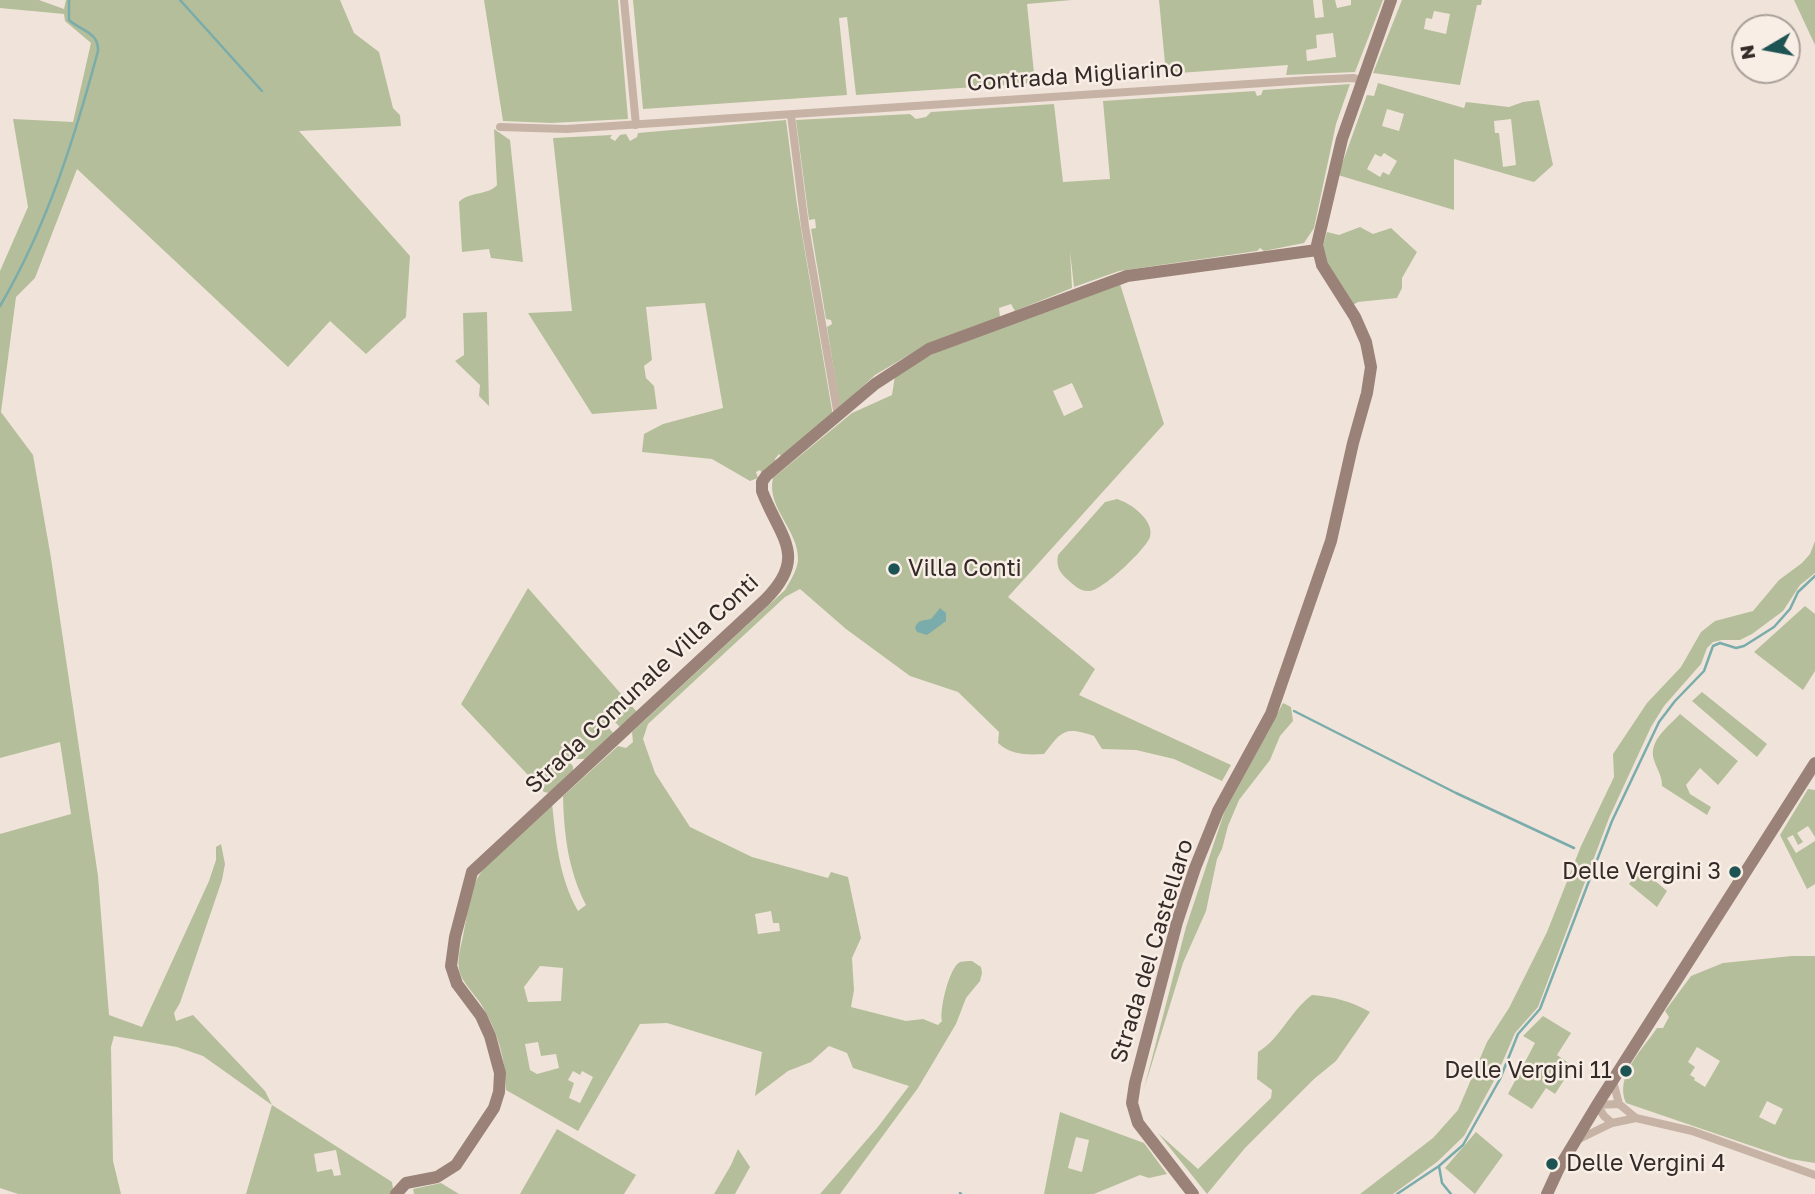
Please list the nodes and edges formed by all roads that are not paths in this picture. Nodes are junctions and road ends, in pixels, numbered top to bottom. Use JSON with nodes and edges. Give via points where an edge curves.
{"nodes":[{"id":1,"x":624,"y":0,"type":"edge"},
{"id":2,"x":1391,"y":0,"type":"edge"},
{"id":3,"x":1362,"y":80,"type":"junction"},
{"id":4,"x":791,"y":114,"type":"junction"},
{"id":5,"x":636,"y":125,"type":"junction"},
{"id":6,"x":500,"y":127,"type":"dead end"},
{"id":7,"x":1317,"y":250,"type":"junction"},
{"id":8,"x":838,"y":417,"type":"junction"},
{"id":9,"x":1815,"y":763,"type":"edge"},
{"id":10,"x":1613,"y":1080,"type":"junction"},
{"id":11,"x":1619,"y":1104,"type":"junction"},
{"id":12,"x":1597,"y":1105,"type":"junction"},
{"id":13,"x":1636,"y":1118,"type":"junction"},
{"id":14,"x":1612,"y":1123,"type":"junction"},
{"id":15,"x":1574,"y":1142,"type":"junction"},
{"id":16,"x":1815,"y":1175,"type":"edge"},
{"id":17,"x":396,"y":1194,"type":"edge"},
{"id":18,"x":1193,"y":1194,"type":"edge"},
{"id":19,"x":1547,"y":1194,"type":"edge"}],
"edges":[{"from":1,"to":5,"type":"street"},
{"from":2,"to":3,"type":"street"},
{"from":3,"to":4,"type":"street","name":"Contrada Migliarino"},
{"from":3,"to":7,"type":"street","via":[[1331,183]]},
{"from":4,"to":5,"type":"street","name":"Contrada Migliarino"},
{"from":4,"to":8,"type":"street"},
{"from":5,"to":6,"type":"street","name":"Contrada Migliarino"},
{"from":7,"to":8,"type":"street","name":"Strada Comunale Villa Conti","via":[[1118,278],[929,349],[875,384]]},
{"from":7,"to":18,"type":"street","name":"Strada del Castellaro","via":[[1366,342],[1371,367],[1367,393],[1331,541],[1271,714],[1218,811],[1195,868],[1133,1094],[1138,1123]]},
{"from":8,"to":17,"type":"street","name":"Strada Comunale Villa Conti","via":[[762,482],[789,558],[775,590],[472,872],[451,956],[452,972],[490,1036],[500,1073],[499,1092],[494,1108],[456,1165],[437,1177],[406,1183]]},
{"from":9,"to":10,"type":"street"},
{"from":10,"to":11,"type":"street"},
{"from":10,"to":12,"type":"street"},
{"from":11,"to":12,"type":"street"},
{"from":11,"to":13,"type":"street"},
{"from":12,"to":14,"type":"street"},
{"from":12,"to":15,"type":"street"},
{"from":13,"to":14,"type":"street"},
{"from":13,"to":16,"type":"street","via":[[1692,1131]]},
{"from":14,"to":15,"type":"street"},
{"from":15,"to":19,"type":"street"}]}
